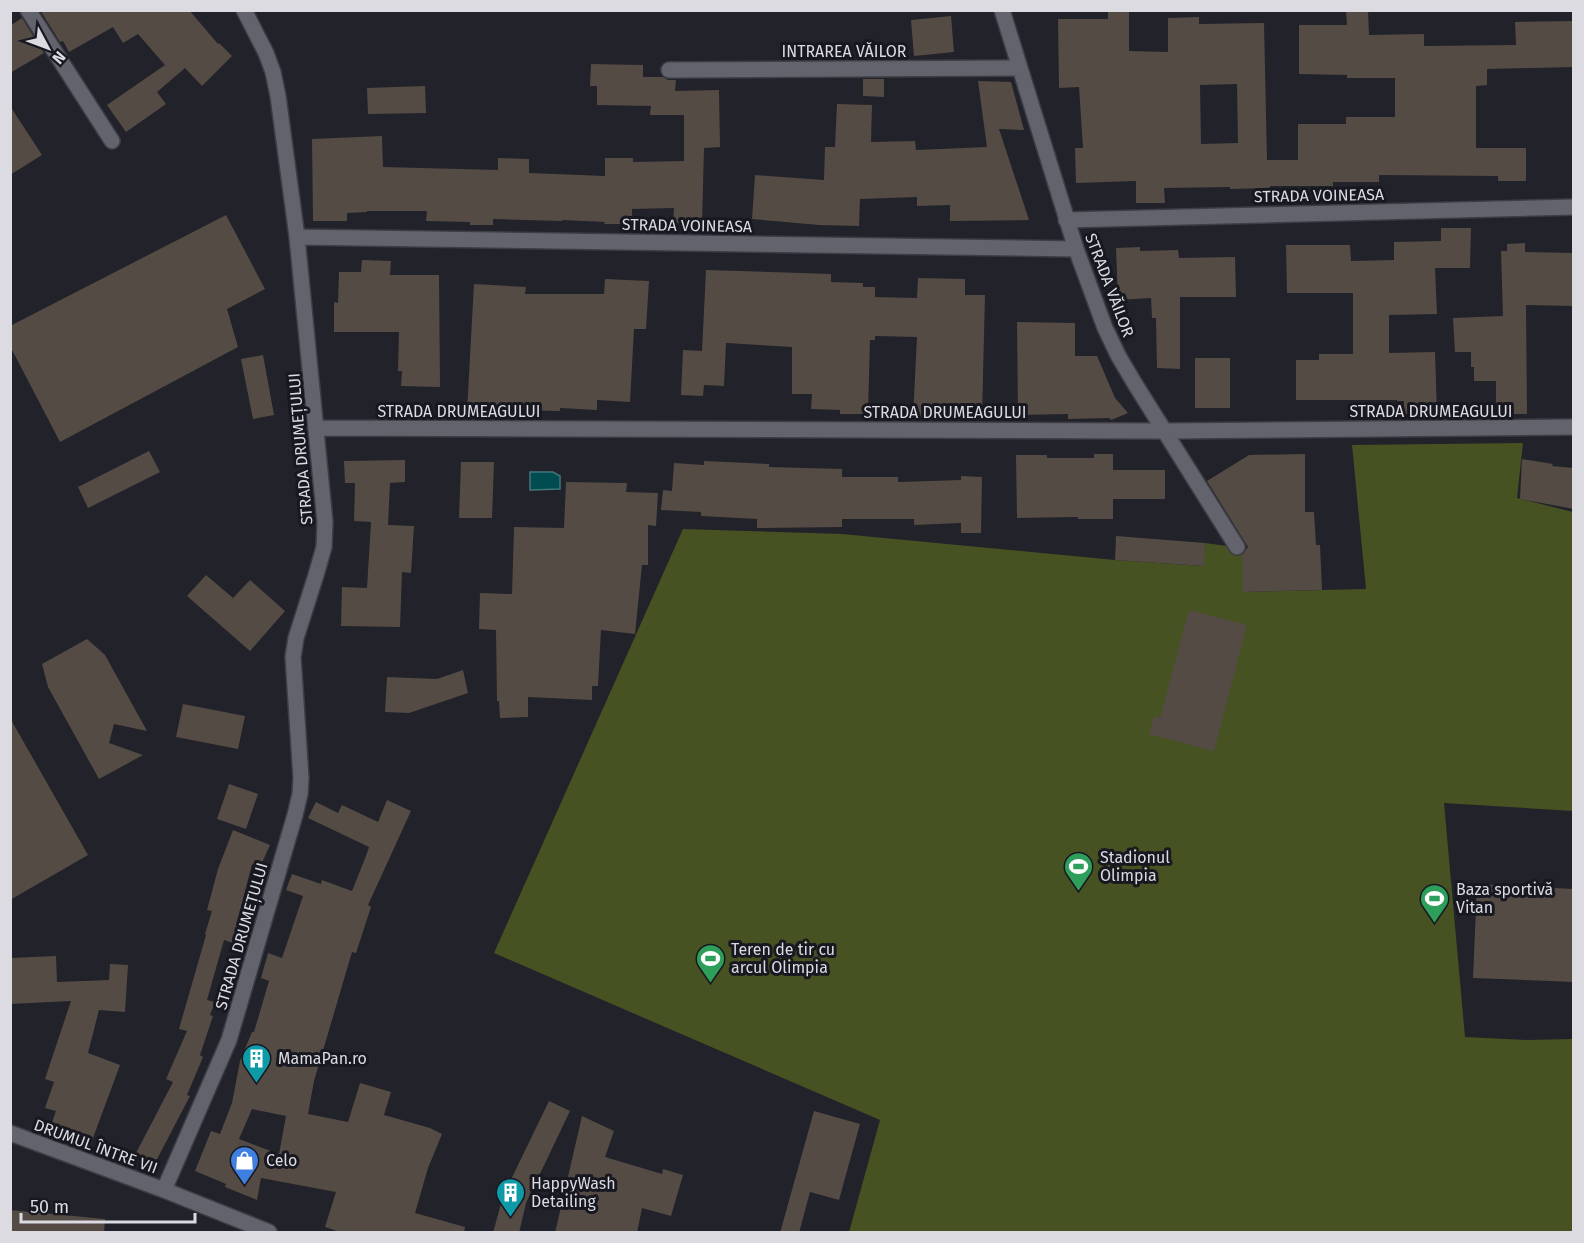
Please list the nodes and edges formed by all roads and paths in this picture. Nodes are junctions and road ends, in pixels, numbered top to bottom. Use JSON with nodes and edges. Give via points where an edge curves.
{"nodes":[{"id":1,"x":28,"y":10,"type":"edge"},
{"id":2,"x":244,"y":10,"type":"edge"},
{"id":3,"x":1002,"y":10,"type":"edge"},
{"id":4,"x":1019,"y":68,"type":"junction"},
{"id":5,"x":669,"y":70,"type":"dead end"},
{"id":6,"x":112,"y":141,"type":"dead end"},
{"id":7,"x":1574,"y":207,"type":"edge"},
{"id":8,"x":1066,"y":220,"type":"junction"},
{"id":9,"x":297,"y":237,"type":"junction"},
{"id":10,"x":1076,"y":249,"type":"junction"},
{"id":11,"x":1574,"y":427,"type":"edge"},
{"id":12,"x":317,"y":428,"type":"junction"},
{"id":13,"x":1165,"y":431,"type":"junction"},
{"id":14,"x":1237,"y":547,"type":"dead end"},
{"id":15,"x":10,"y":1133,"type":"edge"},
{"id":16,"x":164,"y":1190,"type":"junction"},
{"id":17,"x":269,"y":1233,"type":"edge"}],
"edges":[{"from":1,"to":6,"type":"street"},
{"from":2,"to":9,"type":"street","name":"STRADA DRUMEȚULUI","via":[[276,82]]},
{"from":3,"to":4,"type":"street","name":"STRADA VĂILOR"},
{"from":4,"to":5,"type":"street","name":"INTRAREA VĂILOR"},
{"from":4,"to":8,"type":"street","name":"STRADA VĂILOR"},
{"from":7,"to":8,"type":"street","name":"STRADA VOINEASA"},
{"from":8,"to":10,"type":"street","name":"STRADA VĂILOR"},
{"from":9,"to":10,"type":"street","name":"STRADA VOINEASA"},
{"from":9,"to":12,"type":"street","name":"STRADA DRUMEȚULUI"},
{"from":10,"to":13,"type":"street","name":"STRADA VĂILOR","via":[[1105,328]]},
{"from":11,"to":13,"type":"street","name":"STRADA DRUMEAGULUI"},
{"from":12,"to":13,"type":"street","name":"STRADA DRUMEAGULUI"},
{"from":12,"to":16,"type":"street","name":"STRADA DRUMEȚULUI","via":[[326,534],[293,657],[300,794],[229,1040]]},
{"from":13,"to":14,"type":"street","name":"STRADA VĂILOR"},
{"from":15,"to":16,"type":"street","name":"DRUMUL ÎNTRE VII"},
{"from":16,"to":17,"type":"street","name":"DRUMUL ÎNTRE VII"}]}
